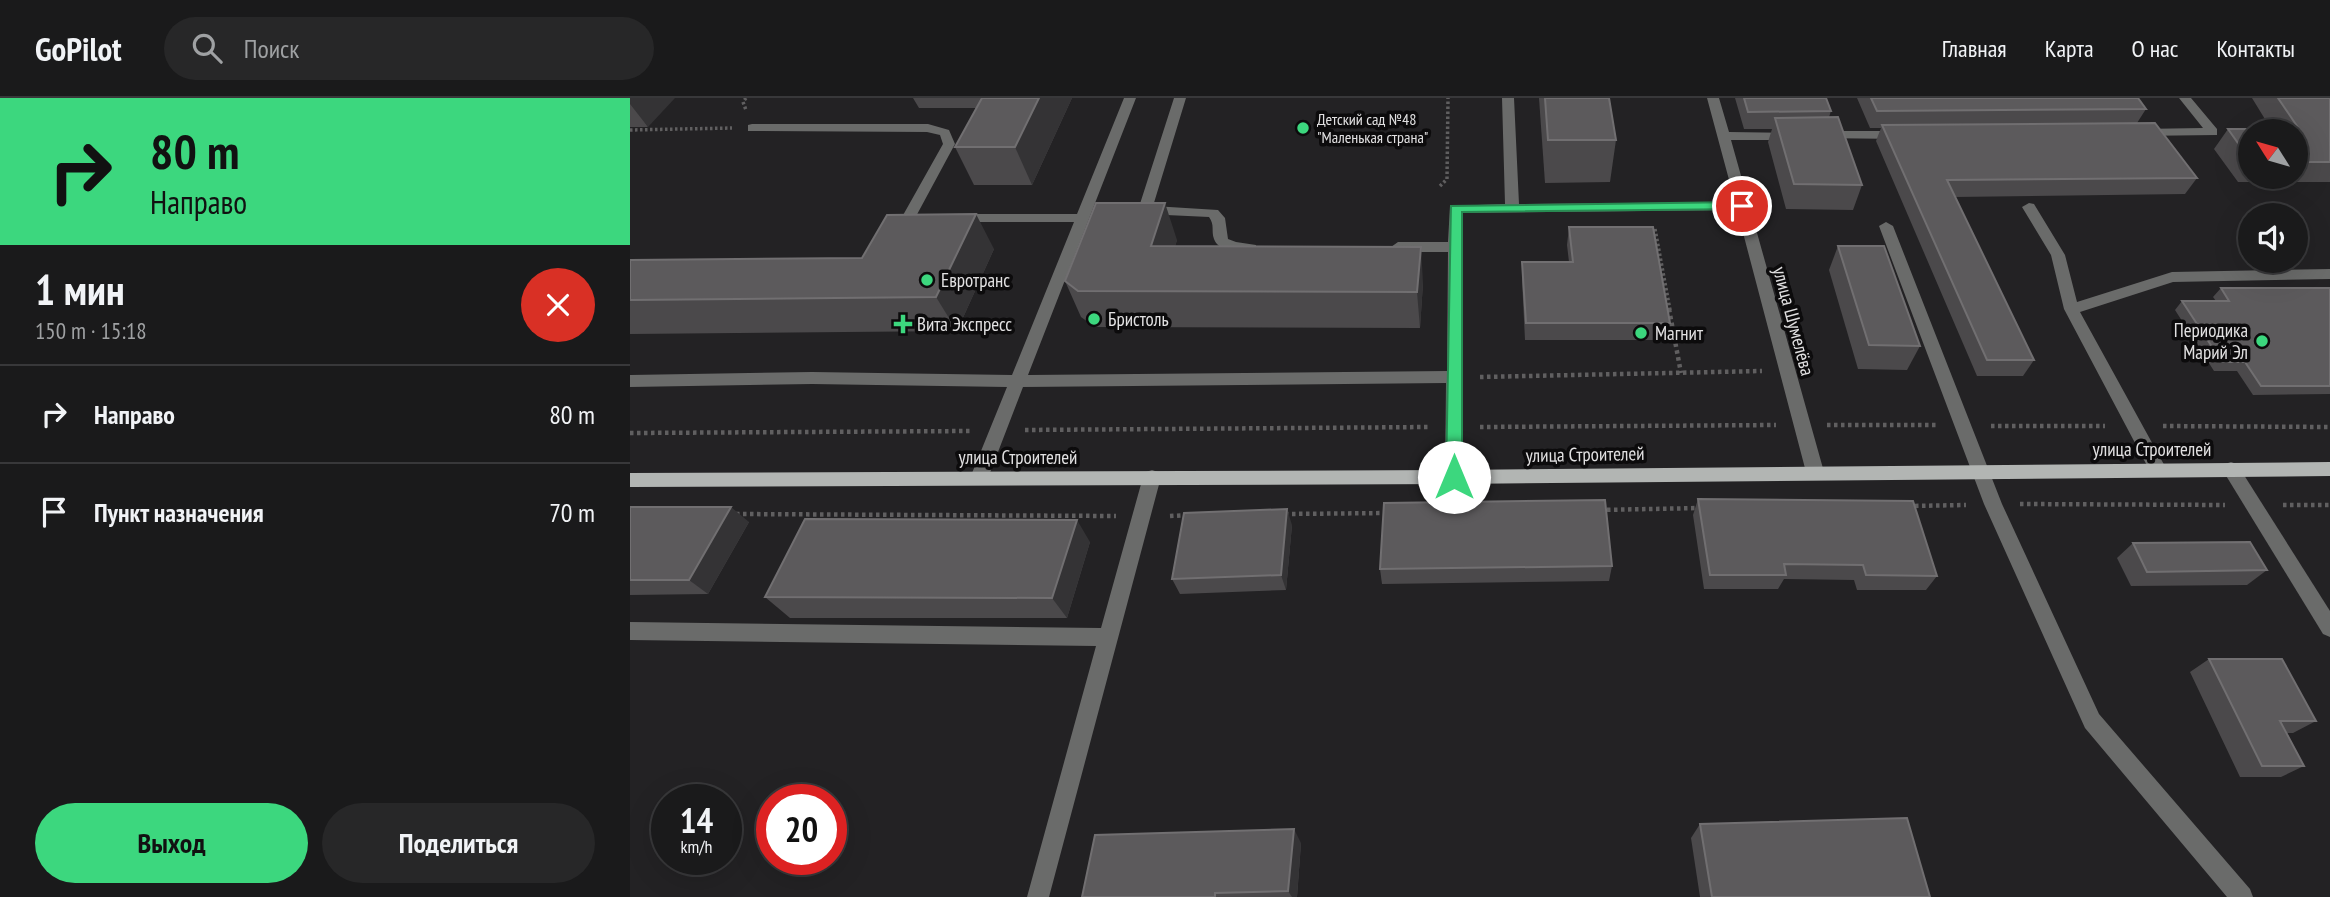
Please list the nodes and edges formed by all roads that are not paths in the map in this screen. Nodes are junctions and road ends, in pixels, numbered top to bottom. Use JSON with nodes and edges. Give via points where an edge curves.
{"nodes":[{"id":1,"x":1130,"y":98,"type":"edge"},
{"id":2,"x":1180,"y":98,"type":"edge"},
{"id":3,"x":1508,"y":98,"type":"edge"},
{"id":4,"x":1713,"y":98,"type":"edge"},
{"id":5,"x":2186,"y":98,"type":"edge"},
{"id":6,"x":752,"y":128,"type":"road end"},
{"id":7,"x":2129,"y":133,"type":"edge"},
{"id":8,"x":1919,"y":135,"type":"edge"},
{"id":9,"x":1723,"y":136,"type":"junction"},
{"id":10,"x":1742,"y":206,"type":"junction"},
{"id":11,"x":2029,"y":207,"type":"dead end"},
{"id":12,"x":1512,"y":208,"type":"junction"},
{"id":13,"x":1088,"y":214,"type":"junction"},
{"id":14,"x":922,"y":218,"type":"junction"},
{"id":15,"x":1886,"y":226,"type":"dead end"},
{"id":16,"x":1388,"y":247,"type":"edge"},
{"id":17,"x":1455,"y":247,"type":"junction"},
{"id":18,"x":1267,"y":248,"type":"edge"},
{"id":19,"x":890,"y":249,"type":"edge"},
{"id":20,"x":2330,"y":274,"type":"edge"},
{"id":21,"x":2071,"y":309,"type":"junction"},
{"id":22,"x":1455,"y":377,"type":"junction"},
{"id":23,"x":630,"y":381,"type":"edge"},
{"id":24,"x":1017,"y":381,"type":"junction"},
{"id":25,"x":2231,"y":469,"type":"junction"},
{"id":26,"x":2330,"y":469,"type":"edge"},
{"id":27,"x":1980,"y":470,"type":"junction"},
{"id":28,"x":2158,"y":470,"type":"junction"},
{"id":29,"x":1815,"y":472,"type":"junction"},
{"id":30,"x":1152,"y":477,"type":"junction"},
{"id":31,"x":1454,"y":477,"type":"junction"},
{"id":32,"x":979,"y":478,"type":"junction"},
{"id":33,"x":630,"y":480,"type":"edge"},
{"id":34,"x":2330,"y":628,"type":"edge"},
{"id":35,"x":630,"y":631,"type":"edge"},
{"id":36,"x":1108,"y":637,"type":"junction"},
{"id":37,"x":1038,"y":897,"type":"edge"},
{"id":38,"x":2242,"y":897,"type":"edge"}],
"edges":[{"from":1,"to":13,"type":"street"},
{"from":2,"to":18,"type":"street","via":[[1139,210],[1213,213],[1219,216],[1223,243]]},
{"from":3,"to":12,"type":"street"},
{"from":4,"to":9,"type":"street","name":"улица Шумелёва"},
{"from":5,"to":7,"type":"street","via":[[2213,132]]},
{"from":6,"to":14,"type":"street","via":[[928,128],[945,133],[949,144]]},
{"from":8,"to":9,"type":"street"},
{"from":9,"to":10,"type":"street","name":"улица Шумелёва"},
{"from":10,"to":12,"type":"street"},
{"from":10,"to":29,"type":"street","name":"улица Шумелёва"},
{"from":11,"to":21,"type":"street","via":[[2058,256]]},
{"from":12,"to":17,"type":"street","via":[[1455,209]]},
{"from":13,"to":14,"type":"street"},
{"from":13,"to":24,"type":"street"},
{"from":14,"to":19,"type":"street"},
{"from":15,"to":27,"type":"street"},
{"from":16,"to":17,"type":"street"},
{"from":17,"to":22,"type":"street"},
{"from":20,"to":21,"type":"street","via":[[2172,277]]},
{"from":21,"to":28,"type":"street"},
{"from":22,"to":24,"type":"street"},
{"from":22,"to":31,"type":"street"},
{"from":23,"to":24,"type":"street"},
{"from":24,"to":32,"type":"street"},
{"from":25,"to":26,"type":"main road","name":"улица Строителей"},
{"from":25,"to":28,"type":"main road","name":"улица Строителей"},
{"from":25,"to":34,"type":"street"},
{"from":27,"to":28,"type":"main road","name":"улица Строителей"},
{"from":27,"to":29,"type":"main road","name":"улица Строителей"},
{"from":27,"to":38,"type":"street","via":[[2092,721]]},
{"from":29,"to":31,"type":"main road","name":"улица Строителей"},
{"from":30,"to":31,"type":"main road","name":"улица Строителей"},
{"from":30,"to":32,"type":"main road","name":"улица Строителей"},
{"from":30,"to":36,"type":"street"},
{"from":32,"to":33,"type":"main road","name":"улица Строителей"},
{"from":35,"to":36,"type":"street"},
{"from":36,"to":37,"type":"street"}]}
